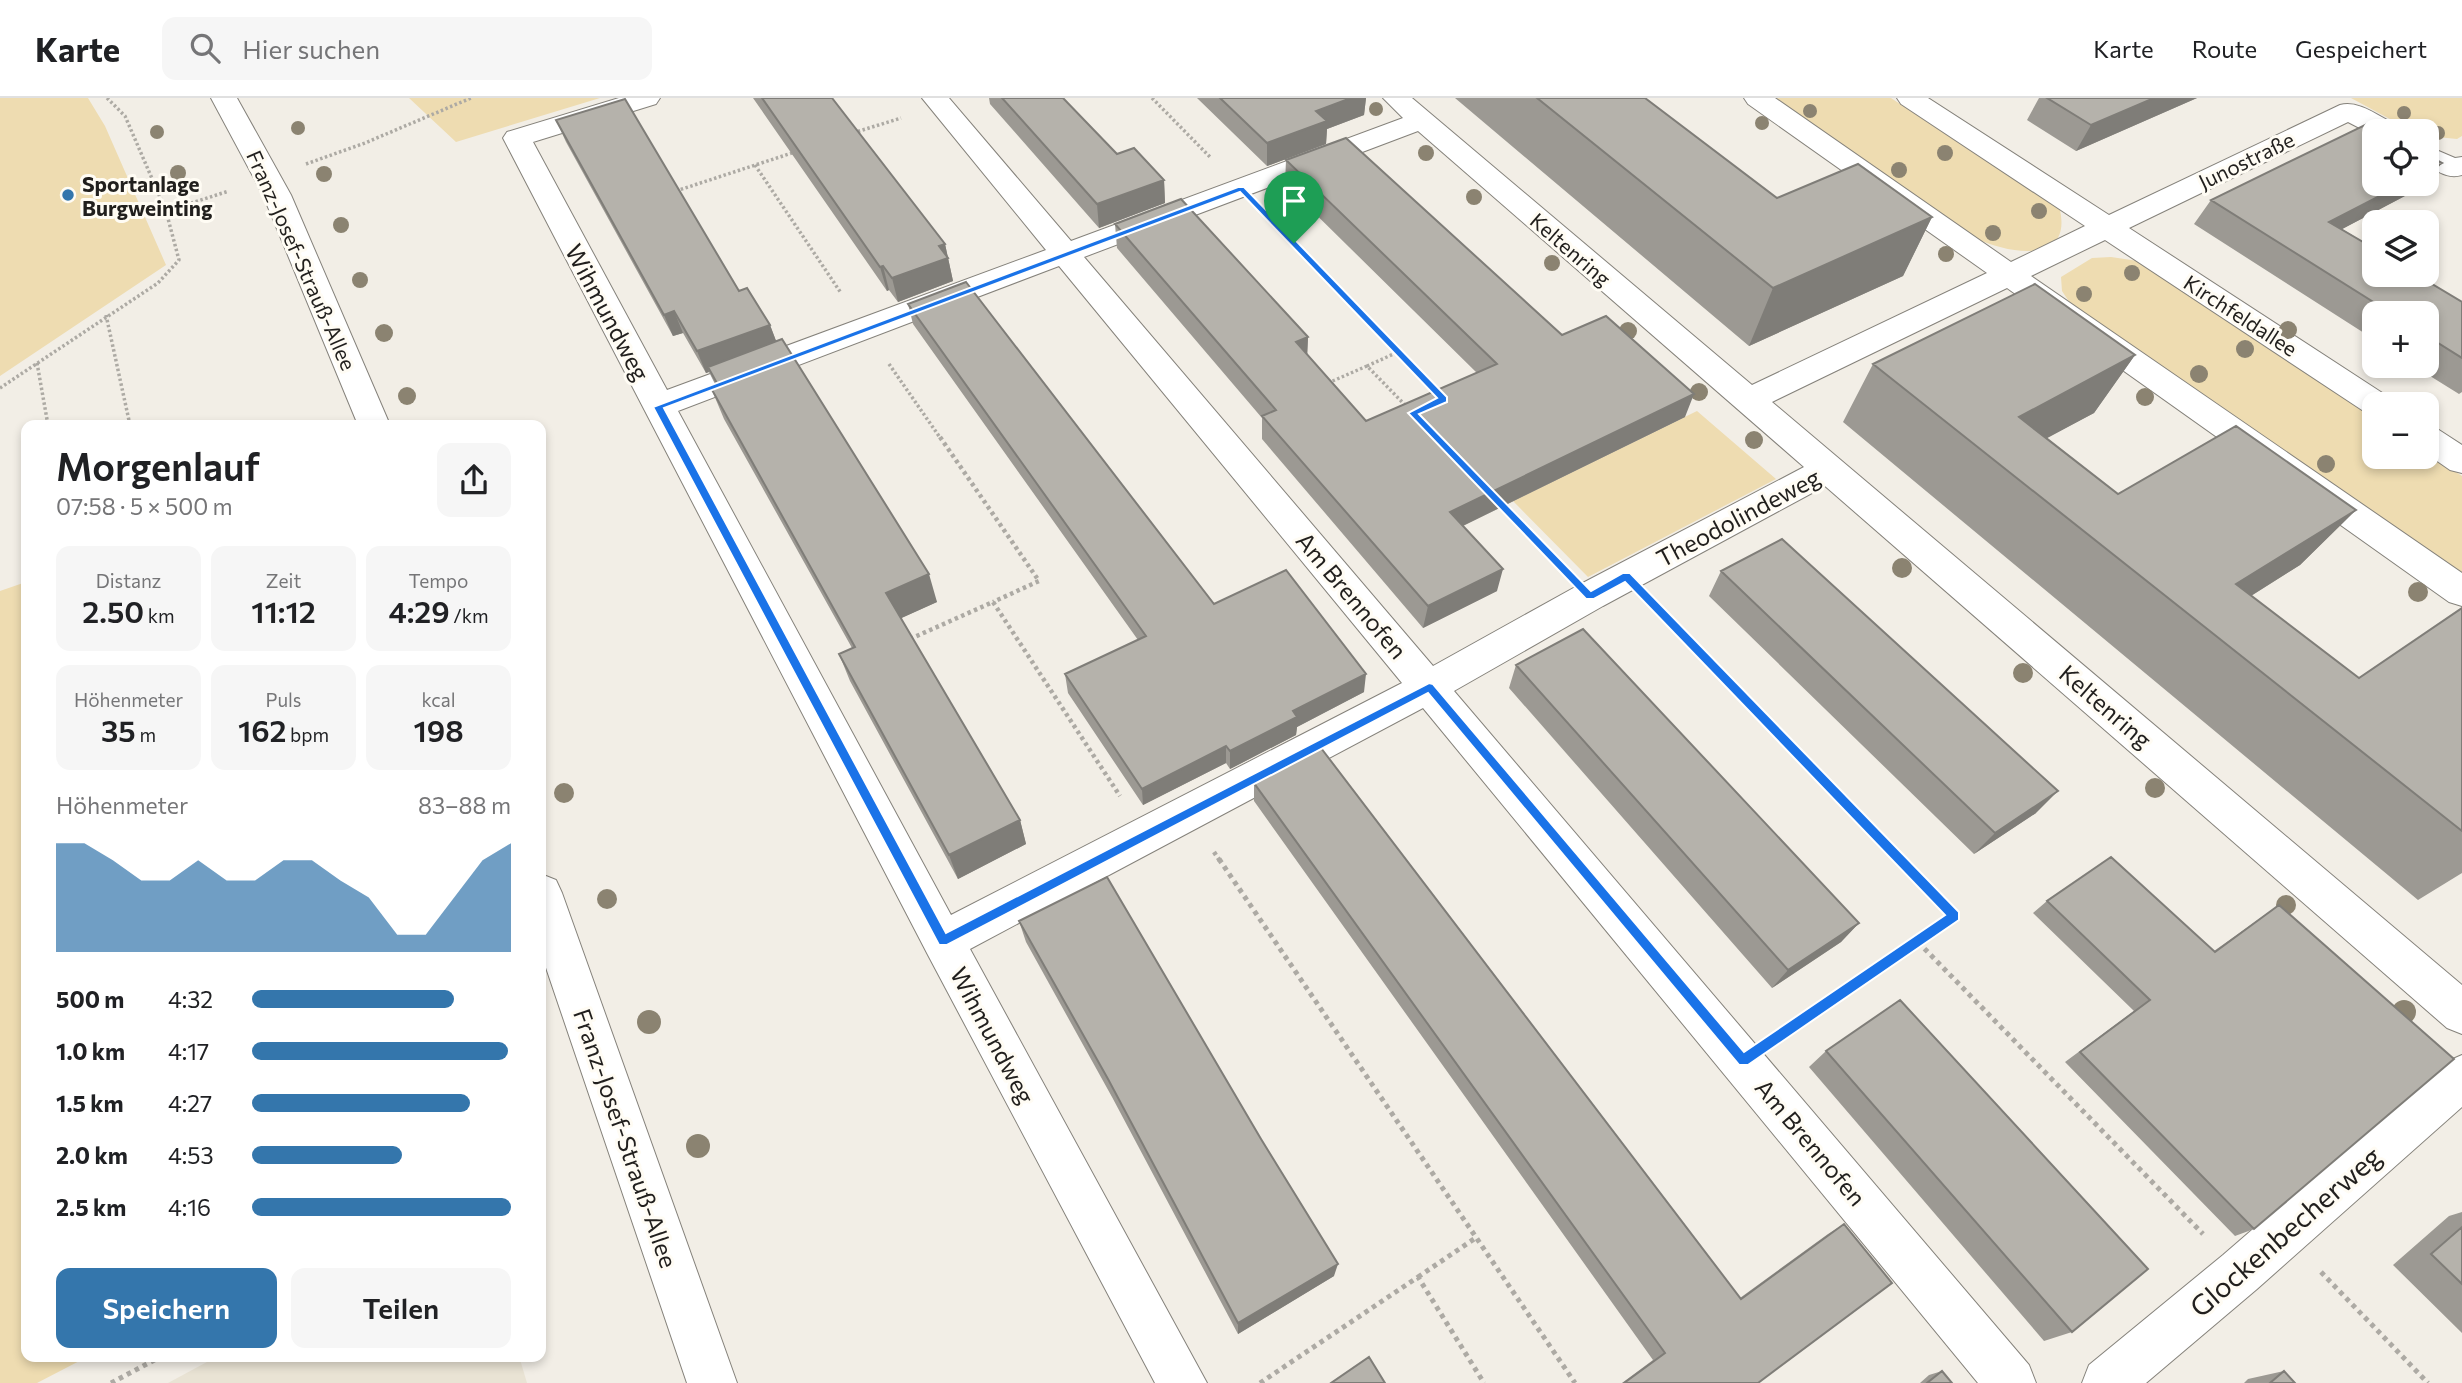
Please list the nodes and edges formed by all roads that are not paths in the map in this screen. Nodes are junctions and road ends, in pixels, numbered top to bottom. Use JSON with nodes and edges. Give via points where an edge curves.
{"nodes":[{"id":1,"x":224,"y":98,"type":"edge"},
{"id":2,"x":647,"y":98,"type":"edge"},
{"id":3,"x":1757,"y":98,"type":"edge"},
{"id":4,"x":1910,"y":98,"type":"edge"},
{"id":5,"x":938,"y":101,"type":"edge"},
{"id":6,"x":2337,"y":104,"type":"edge"},
{"id":7,"x":1408,"y":109,"type":"edge"},
{"id":8,"x":2364,"y":119,"type":"edge"},
{"id":9,"x":2439,"y":160,"type":"edge"},
{"id":10,"x":2459,"y":169,"type":"edge"},
{"id":11,"x":2105,"y":227,"type":"junction"},
{"id":12,"x":1067,"y":255,"type":"junction"},
{"id":13,"x":2008,"y":275,"type":"junction"},
{"id":14,"x":2362,"y":395,"type":"edge"},
{"id":15,"x":1748,"y":400,"type":"junction"},
{"id":16,"x":658,"y":407,"type":"junction"},
{"id":17,"x":372,"y":420,"type":"edge"},
{"id":18,"x":2439,"y":446,"type":"edge"},
{"id":19,"x":2462,"y":461,"type":"edge"},
{"id":20,"x":1829,"y":469,"type":"junction"},
{"id":21,"x":2462,"y":592,"type":"edge"},
{"id":22,"x":1429,"y":687,"type":"junction"},
{"id":23,"x":546,"y":907,"type":"edge"},
{"id":24,"x":943,"y":941,"type":"junction"},
{"id":25,"x":2462,"y":1013,"type":"edge"},
{"id":26,"x":2462,"y":1077,"type":"edge"},
{"id":27,"x":712,"y":1383,"type":"edge"},
{"id":28,"x":1182,"y":1383,"type":"edge"},
{"id":29,"x":2011,"y":1383,"type":"edge"},
{"id":30,"x":2107,"y":1383,"type":"edge"}],
"edges":[{"from":1,"to":17,"type":"street","name":"Franz-Josef-Strauß-Allee","via":[[268,178]]},
{"from":2,"to":16,"type":"street","name":"Wihmundweg","via":[[517,138]]},
{"from":3,"to":13,"type":"street"},
{"from":4,"to":11,"type":"street","name":"Kirchfeldallee"},
{"from":5,"to":12,"type":"street","name":"Am Brennofen"},
{"from":6,"to":8,"type":"street","name":"Junostraße"},
{"from":6,"to":11,"type":"street","name":"Junostraße"},
{"from":7,"to":12,"type":"street","via":[[1241,189]]},
{"from":7,"to":15,"type":"street","name":"Keltenring"},
{"from":9,"to":10,"type":"street"},
{"from":11,"to":13,"type":"street"},
{"from":11,"to":14,"type":"street","name":"Kirchfeldallee"},
{"from":12,"to":16,"type":"street"},
{"from":12,"to":22,"type":"street","name":"Am Brennofen"},
{"from":13,"to":15,"type":"street"},
{"from":13,"to":21,"type":"street"},
{"from":15,"to":20,"type":"street","name":"Keltenring"},
{"from":16,"to":24,"type":"street","name":"Wihmundweg"},
{"from":18,"to":19,"type":"street"},
{"from":20,"to":22,"type":"street","name":"Theodolindeweg"},
{"from":20,"to":25,"type":"street","name":"Keltenring"},
{"from":22,"to":24,"type":"street","name":"Theodolindeweg"},
{"from":22,"to":29,"type":"street","name":"Am Brennofen"},
{"from":23,"to":27,"type":"street","name":"Franz-Josef-Strauß-Allee"},
{"from":24,"to":28,"type":"street","name":"Wihmundweg"},
{"from":26,"to":30,"type":"street","name":"Glockenbecherweg"}]}
